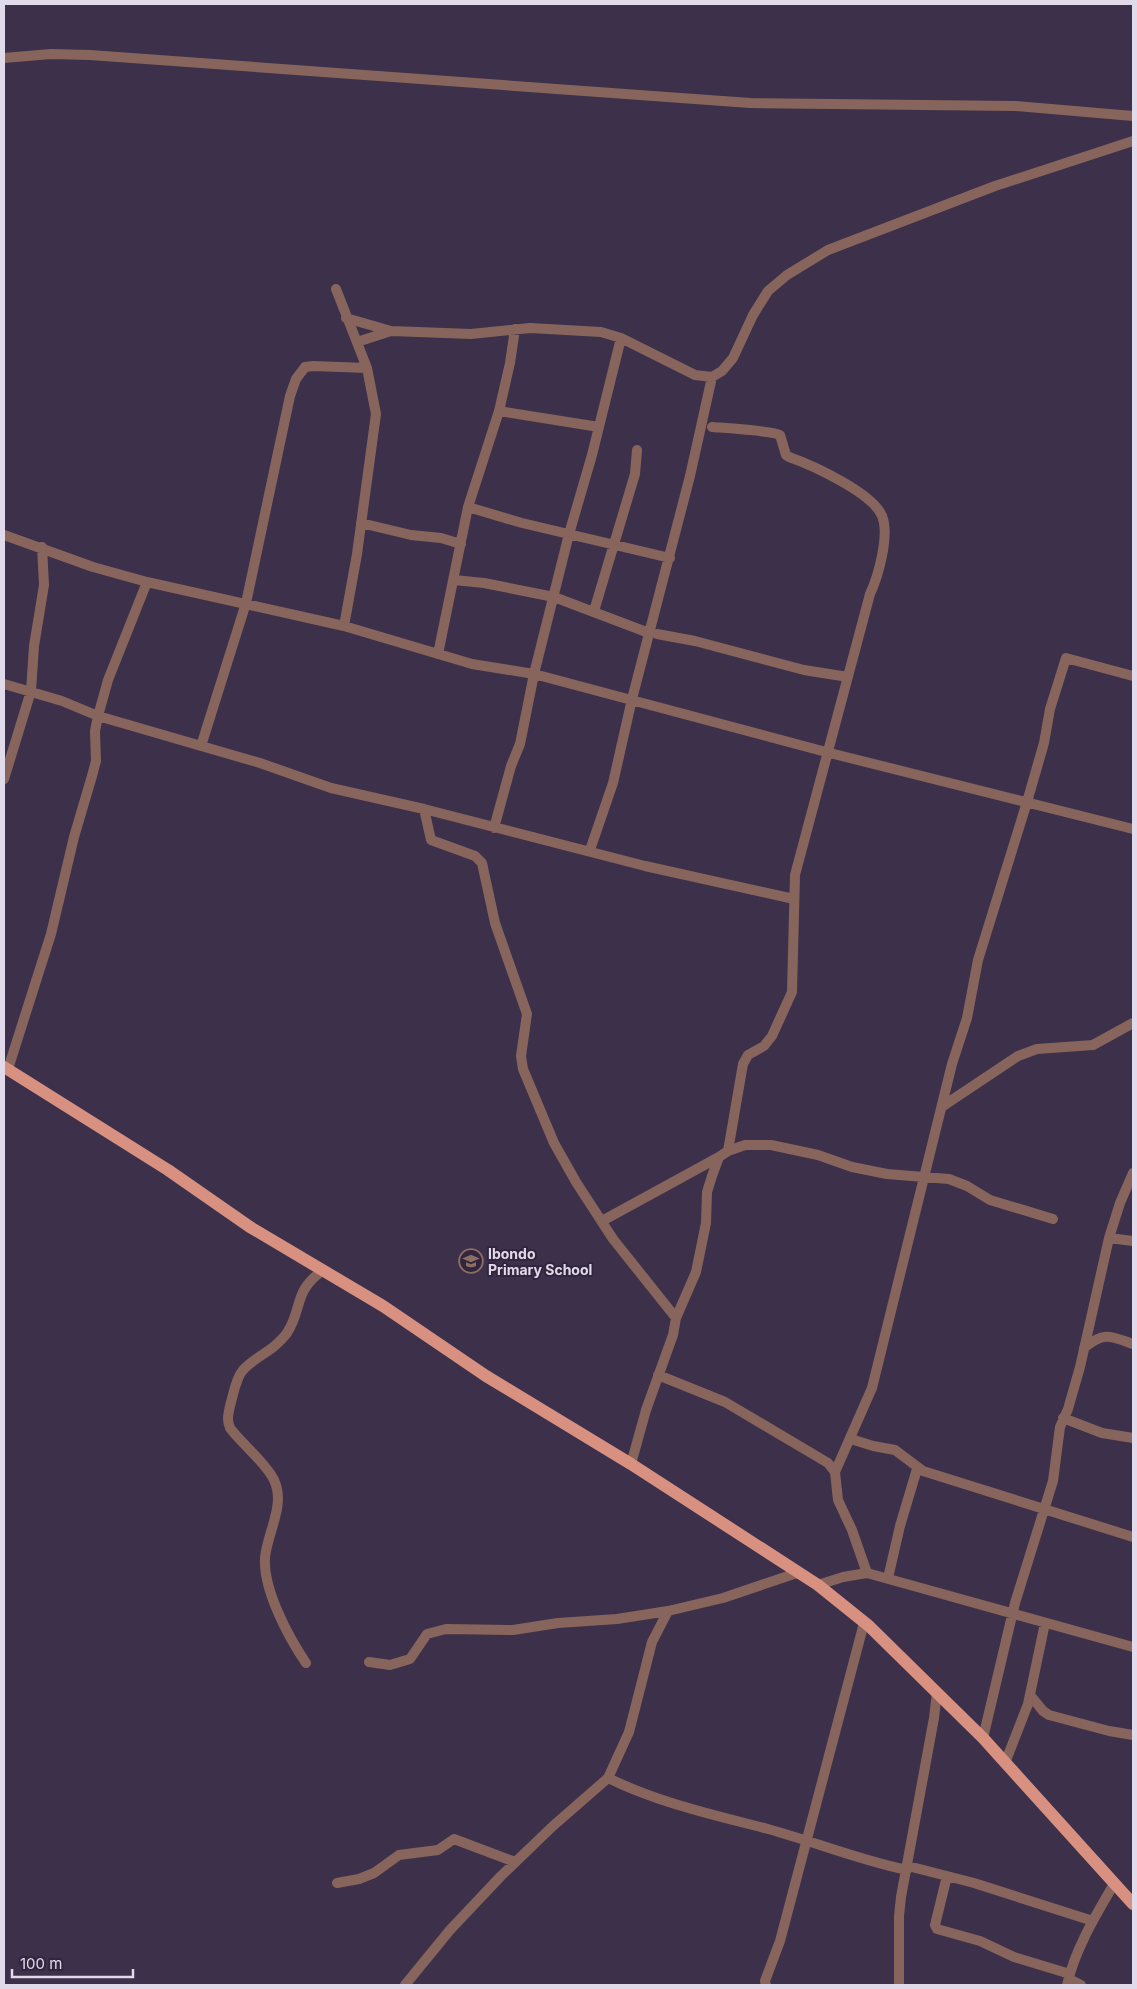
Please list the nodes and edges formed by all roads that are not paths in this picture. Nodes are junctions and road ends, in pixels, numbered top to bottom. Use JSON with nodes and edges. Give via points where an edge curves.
{"nodes":[{"id":1,"x":4,"y":58,"type":"edge"},
{"id":2,"x":1133,"y":116,"type":"edge"},
{"id":3,"x":1133,"y":141,"type":"edge"},
{"id":4,"x":336,"y":289,"type":"dead end"},
{"id":5,"x":346,"y":318,"type":"junction"},
{"id":6,"x":516,"y":329,"type":"junction"},
{"id":7,"x":391,"y":331,"type":"junction"},
{"id":8,"x":621,"y":338,"type":"junction"},
{"id":9,"x":356,"y":342,"type":"junction"},
{"id":10,"x":367,"y":368,"type":"junction"},
{"id":11,"x":712,"y":377,"type":"junction"},
{"id":12,"x":499,"y":411,"type":"junction"},
{"id":13,"x":599,"y":427,"type":"junction"},
{"id":14,"x":712,"y":427,"type":"dead end"},
{"id":15,"x":638,"y":450,"type":"dead end"},
{"id":16,"x":468,"y":507,"type":"junction"},
{"id":17,"x":361,"y":523,"type":"junction"},
{"id":18,"x":569,"y":534,"type":"junction"},
{"id":19,"x":4,"y":535,"type":"edge"},
{"id":20,"x":461,"y":544,"type":"junction"},
{"id":21,"x":613,"y":544,"type":"junction"},
{"id":22,"x":42,"y":547,"type":"junction"},
{"id":23,"x":670,"y":558,"type":"junction"},
{"id":24,"x":454,"y":580,"type":"junction"},
{"id":25,"x":147,"y":582,"type":"junction"},
{"id":26,"x":554,"y":598,"type":"junction"},
{"id":27,"x":246,"y":603,"type":"junction"},
{"id":28,"x":594,"y":611,"type":"junction"},
{"id":29,"x":344,"y":626,"type":"junction"},
{"id":30,"x":653,"y":634,"type":"junction"},
{"id":31,"x":438,"y":654,"type":"junction"},
{"id":32,"x":534,"y":674,"type":"junction"},
{"id":33,"x":1133,"y":676,"type":"edge"},
{"id":34,"x":848,"y":678,"type":"junction"},
{"id":35,"x":4,"y":684,"type":"edge"},
{"id":36,"x":31,"y":691,"type":"junction"},
{"id":37,"x":632,"y":700,"type":"junction"},
{"id":38,"x":98,"y":716,"type":"junction"},
{"id":39,"x":201,"y":746,"type":"junction"},
{"id":40,"x":826,"y":752,"type":"junction"},
{"id":41,"x":4,"y":779,"type":"edge"},
{"id":42,"x":1027,"y":802,"type":"junction"},
{"id":43,"x":424,"y":809,"type":"junction"},
{"id":44,"x":494,"y":828,"type":"junction"},
{"id":45,"x":1133,"y":829,"type":"edge"},
{"id":46,"x":590,"y":850,"type":"junction"},
{"id":47,"x":794,"y":898,"type":"junction"},
{"id":48,"x":1133,"y":1023,"type":"edge"},
{"id":49,"x":6,"y":1068,"type":"edge"},
{"id":50,"x":943,"y":1106,"type":"junction"},
{"id":51,"x":724,"y":1154,"type":"junction"},
{"id":52,"x":1133,"y":1173,"type":"edge"},
{"id":53,"x":925,"y":1177,"type":"junction"},
{"id":54,"x":1053,"y":1219,"type":"dead end"},
{"id":55,"x":602,"y":1221,"type":"junction"},
{"id":56,"x":1109,"y":1238,"type":"junction"},
{"id":57,"x":1133,"y":1241,"type":"edge"},
{"id":58,"x":322,"y":1271,"type":"junction"},
{"id":59,"x":676,"y":1318,"type":"junction"},
{"id":60,"x":1133,"y":1344,"type":"edge"},
{"id":61,"x":1084,"y":1348,"type":"junction"},
{"id":62,"x":658,"y":1375,"type":"junction"},
{"id":63,"x":1063,"y":1418,"type":"junction"},
{"id":64,"x":851,"y":1438,"type":"junction"},
{"id":65,"x":1133,"y":1438,"type":"edge"},
{"id":66,"x":631,"y":1464,"type":"junction"},
{"id":67,"x":917,"y":1469,"type":"junction"},
{"id":68,"x":836,"y":1472,"type":"junction"},
{"id":69,"x":1044,"y":1510,"type":"junction"},
{"id":70,"x":1133,"y":1537,"type":"edge"},
{"id":71,"x":797,"y":1573,"type":"junction"},
{"id":72,"x":867,"y":1573,"type":"junction"},
{"id":73,"x":888,"y":1578,"type":"junction"},
{"id":74,"x":818,"y":1585,"type":"junction"},
{"id":75,"x":668,"y":1611,"type":"junction"},
{"id":76,"x":1012,"y":1614,"type":"junction"},
{"id":77,"x":864,"y":1622,"type":"junction"},
{"id":78,"x":1045,"y":1623,"type":"junction"},
{"id":79,"x":1133,"y":1647,"type":"edge"},
{"id":80,"x":369,"y":1662,"type":"dead end"},
{"id":81,"x":306,"y":1663,"type":"dead end"},
{"id":82,"x":937,"y":1692,"type":"junction"},
{"id":83,"x":1030,"y":1694,"type":"junction"},
{"id":84,"x":1133,"y":1735,"type":"edge"},
{"id":85,"x":983,"y":1738,"type":"junction"},
{"id":86,"x":1005,"y":1763,"type":"junction"},
{"id":87,"x":608,"y":1778,"type":"junction"},
{"id":88,"x":807,"y":1841,"type":"junction"},
{"id":89,"x":515,"y":1862,"type":"junction"},
{"id":90,"x":908,"y":1868,"type":"junction"},
{"id":91,"x":947,"y":1876,"type":"junction"},
{"id":92,"x":338,"y":1883,"type":"dead end"},
{"id":93,"x":1114,"y":1884,"type":"junction"},
{"id":94,"x":1133,"y":1904,"type":"edge"},
{"id":95,"x":1093,"y":1921,"type":"junction"},
{"id":96,"x":1069,"y":1979,"type":"edge"},
{"id":97,"x":405,"y":1985,"type":"edge"},
{"id":98,"x":766,"y":1985,"type":"edge"},
{"id":99,"x":899,"y":1985,"type":"edge"},
{"id":100,"x":1081,"y":1985,"type":"edge"}],
"edges":[{"from":1,"to":2,"type":"street","via":[[50,54],[90,56],[750,103],[1015,106]]},
{"from":3,"to":11,"type":"street","via":[[977,193],[828,250],[768,291],[733,358]]},
{"from":4,"to":5,"type":"street"},
{"from":5,"to":7,"type":"street"},
{"from":5,"to":9,"type":"street"},
{"from":6,"to":7,"type":"street","via":[[471,334]]},
{"from":6,"to":8,"type":"street","via":[[601,332]]},
{"from":6,"to":12,"type":"street"},
{"from":7,"to":9,"type":"street"},
{"from":8,"to":11,"type":"street","via":[[695,375]]},
{"from":8,"to":13,"type":"street"},
{"from":9,"to":10,"type":"street"},
{"from":10,"to":17,"type":"street","via":[[376,414]]},
{"from":10,"to":27,"type":"street","via":[[305,367],[296,379]]},
{"from":11,"to":23,"type":"street"},
{"from":12,"to":13,"type":"street"},
{"from":12,"to":16,"type":"street"},
{"from":13,"to":18,"type":"street"},
{"from":14,"to":34,"type":"street","via":[[775,432],[780,436],[786,455],[819,468],[873,502],[882,515],[885,527],[883,547]]},
{"from":15,"to":21,"type":"street","via":[[635,474]]},
{"from":16,"to":18,"type":"street"},
{"from":16,"to":20,"type":"street"},
{"from":17,"to":20,"type":"street"},
{"from":17,"to":29,"type":"street"},
{"from":18,"to":21,"type":"street"},
{"from":18,"to":26,"type":"street"},
{"from":19,"to":22,"type":"street"},
{"from":20,"to":24,"type":"street"},
{"from":21,"to":23,"type":"street"},
{"from":21,"to":28,"type":"street"},
{"from":22,"to":25,"type":"street","via":[[93,567]]},
{"from":22,"to":36,"type":"street","via":[[44,585],[34,646]]},
{"from":23,"to":30,"type":"street"},
{"from":24,"to":26,"type":"street","via":[[492,584]]},
{"from":24,"to":31,"type":"street"},
{"from":25,"to":27,"type":"street"},
{"from":25,"to":38,"type":"street","via":[[108,680]]},
{"from":26,"to":28,"type":"street"},
{"from":26,"to":32,"type":"street"},
{"from":27,"to":29,"type":"street"},
{"from":27,"to":39,"type":"street"},
{"from":28,"to":30,"type":"street"},
{"from":29,"to":31,"type":"street"},
{"from":30,"to":34,"type":"street"},
{"from":30,"to":37,"type":"street"},
{"from":31,"to":32,"type":"street","via":[[472,664]]},
{"from":32,"to":37,"type":"street"},
{"from":32,"to":44,"type":"street","via":[[520,744]]},
{"from":33,"to":42,"type":"street","via":[[1066,658]]},
{"from":34,"to":40,"type":"street"},
{"from":35,"to":36,"type":"street"},
{"from":36,"to":38,"type":"street"},
{"from":36,"to":41,"type":"street"},
{"from":37,"to":40,"type":"street"},
{"from":37,"to":46,"type":"street","via":[[614,782]]},
{"from":38,"to":39,"type":"street"},
{"from":38,"to":49,"type":"street","via":[[96,761],[51,934]]},
{"from":39,"to":43,"type":"street","via":[[331,788]]},
{"from":40,"to":42,"type":"street"},
{"from":40,"to":47,"type":"street","via":[[795,875]]},
{"from":42,"to":45,"type":"street"},
{"from":42,"to":50,"type":"street","via":[[978,960],[967,1018]]},
{"from":43,"to":44,"type":"street"},
{"from":43,"to":55,"type":"street","via":[[431,840],[475,856],[482,862],[495,923],[527,1014],[520,1056],[523,1069],[554,1143]]},
{"from":44,"to":46,"type":"street"},
{"from":46,"to":47,"type":"street","via":[[645,866]]},
{"from":47,"to":51,"type":"street","via":[[792,992],[772,1036],[742,1064]]},
{"from":48,"to":50,"type":"street","via":[[1093,1045],[1037,1049],[1018,1056]]},
{"from":49,"to":58,"type":"main road"},
{"from":50,"to":53,"type":"street"},
{"from":51,"to":53,"type":"street","via":[[745,1145],[771,1145],[818,1155],[852,1167]]},
{"from":51,"to":55,"type":"street"},
{"from":51,"to":59,"type":"street","via":[[708,1192],[706,1224],[696,1272]]},
{"from":52,"to":56,"type":"street"},
{"from":53,"to":54,"type":"street","via":[[958,1182],[990,1200]]},
{"from":53,"to":64,"type":"street","via":[[872,1388]]},
{"from":55,"to":59,"type":"street"},
{"from":56,"to":57,"type":"street"},
{"from":56,"to":61,"type":"street"},
{"from":58,"to":66,"type":"main road","via":[[383,1306],[486,1376]]},
{"from":58,"to":81,"type":"street","via":[[312,1278],[301,1294],[284,1336],[239,1376],[227,1418],[230,1428],[274,1480],[278,1492],[267,1543],[265,1574],[282,1617]]},
{"from":59,"to":62,"type":"street"},
{"from":60,"to":61,"type":"street","via":[[1101,1336]]},
{"from":61,"to":63,"type":"street"},
{"from":62,"to":66,"type":"street"},
{"from":62,"to":68,"type":"street","via":[[725,1402],[823,1459]]},
{"from":63,"to":65,"type":"street","via":[[1102,1433]]},
{"from":63,"to":69,"type":"street","via":[[1053,1481]]},
{"from":64,"to":67,"type":"street","via":[[895,1450]]},
{"from":64,"to":68,"type":"street"},
{"from":66,"to":71,"type":"main road"},
{"from":67,"to":69,"type":"street"},
{"from":67,"to":73,"type":"street"},
{"from":68,"to":72,"type":"street","via":[[838,1500]]},
{"from":69,"to":70,"type":"street"},
{"from":69,"to":76,"type":"street"},
{"from":71,"to":74,"type":"main road"},
{"from":71,"to":75,"type":"street","via":[[723,1598]]},
{"from":72,"to":73,"type":"street"},
{"from":72,"to":74,"type":"street"},
{"from":73,"to":76,"type":"street"},
{"from":74,"to":77,"type":"main road"},
{"from":75,"to":80,"type":"street","via":[[513,1630],[446,1629],[427,1634],[410,1659],[390,1665]]},
{"from":75,"to":87,"type":"street","via":[[652,1642],[629,1732]]},
{"from":76,"to":78,"type":"street"},
{"from":76,"to":85,"type":"street"},
{"from":77,"to":82,"type":"main road"},
{"from":77,"to":88,"type":"street"},
{"from":78,"to":79,"type":"street"},
{"from":78,"to":83,"type":"street"},
{"from":82,"to":85,"type":"main road"},
{"from":82,"to":90,"type":"street"},
{"from":83,"to":84,"type":"street","via":[[1049,1715]]},
{"from":83,"to":86,"type":"street"},
{"from":85,"to":86,"type":"main road"},
{"from":86,"to":93,"type":"main road"},
{"from":87,"to":88,"type":"street","via":[[628,1788],[700,1811]]},
{"from":87,"to":89,"type":"street"},
{"from":88,"to":90,"type":"street","via":[[842,1854]]},
{"from":88,"to":98,"type":"street"},
{"from":89,"to":92,"type":"street","via":[[454,1839],[438,1850],[399,1855],[374,1873]]},
{"from":89,"to":97,"type":"street","via":[[450,1930]]},
{"from":90,"to":91,"type":"street"},
{"from":90,"to":99,"type":"street","via":[[899,1916]]},
{"from":91,"to":95,"type":"street"},
{"from":91,"to":96,"type":"street","via":[[935,1928],[980,1941]]},
{"from":93,"to":94,"type":"main road"},
{"from":93,"to":95,"type":"street"},
{"from":95,"to":96,"type":"street"},
{"from":96,"to":100,"type":"street"}]}
